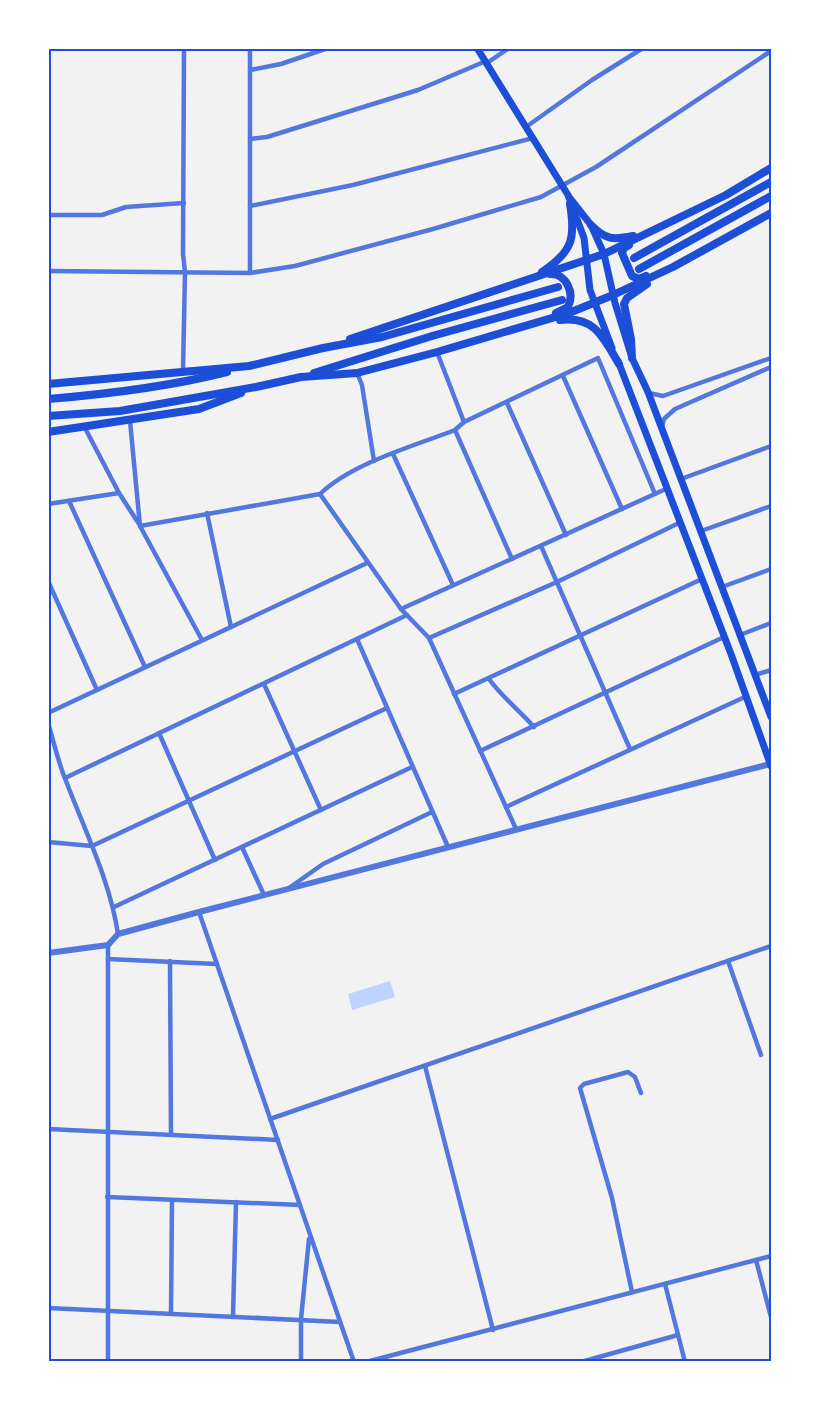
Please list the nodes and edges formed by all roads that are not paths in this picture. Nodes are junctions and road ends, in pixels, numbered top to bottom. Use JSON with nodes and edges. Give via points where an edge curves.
{"nodes":[{"id":1,"x":184,"y":48,"type":"edge"},
{"id":2,"x":250,"y":48,"type":"edge"},
{"id":3,"x":328,"y":48,"type":"edge"},
{"id":4,"x":477,"y":48,"type":"edge"},
{"id":5,"x":510,"y":48,"type":"edge"},
{"id":6,"x":643,"y":48,"type":"edge"},
{"id":7,"x":771,"y":51,"type":"edge"},
{"id":8,"x":486,"y":62,"type":"junction"},
{"id":9,"x":250,"y":70,"type":"junction"},
{"id":10,"x":526,"y":127,"type":"junction"},
{"id":11,"x":533,"y":138,"type":"junction"},
{"id":12,"x":250,"y":139,"type":"junction"},
{"id":13,"x":771,"y":168,"type":"edge"},
{"id":14,"x":771,"y":182,"type":"edge"},
{"id":15,"x":563,"y":185,"type":"junction"},
{"id":16,"x":568,"y":195,"type":"junction"},
{"id":17,"x":771,"y":196,"type":"edge"},
{"id":18,"x":184,"y":204,"type":"junction"},
{"id":19,"x":570,"y":204,"type":"junction"},
{"id":20,"x":250,"y":206,"type":"junction"},
{"id":21,"x":771,"y":213,"type":"edge"},
{"id":22,"x":48,"y":215,"type":"edge"},
{"id":23,"x":671,"y":221,"type":"junction"},
{"id":24,"x":591,"y":225,"type":"junction"},
{"id":25,"x":646,"y":233,"type":"junction"},
{"id":26,"x":604,"y":254,"type":"junction"},
{"id":27,"x":634,"y":258,"type":"dead end"},
{"id":28,"x":585,"y":260,"type":"junction"},
{"id":29,"x":673,"y":267,"type":"junction"},
{"id":30,"x":639,"y":269,"type":"dead end"},
{"id":31,"x":48,"y":271,"type":"edge"},
{"id":32,"x":185,"y":272,"type":"junction"},
{"id":33,"x":250,"y":273,"type":"junction"},
{"id":34,"x":533,"y":277,"type":"junction"},
{"id":35,"x":558,"y":287,"type":"dead end"},
{"id":36,"x":613,"y":295,"type":"junction"},
{"id":37,"x":562,"y":300,"type":"dead end"},
{"id":38,"x":594,"y":302,"type":"junction"},
{"id":39,"x":534,"y":324,"type":"junction"},
{"id":40,"x":518,"y":329,"type":"junction"},
{"id":41,"x":323,"y":348,"type":"junction"},
{"id":42,"x":437,"y":352,"type":"junction"},
{"id":43,"x":632,"y":358,"type":"junction"},
{"id":44,"x":771,"y":358,"type":"edge"},
{"id":45,"x":619,"y":364,"type":"junction"},
{"id":46,"x":249,"y":366,"type":"junction"},
{"id":47,"x":771,"y":367,"type":"edge"},
{"id":48,"x":183,"y":371,"type":"junction"},
{"id":49,"x":357,"y":373,"type":"junction"},
{"id":50,"x":563,"y":376,"type":"junction"},
{"id":51,"x":301,"y":377,"type":"junction"},
{"id":52,"x":48,"y":384,"type":"edge"},
{"id":53,"x":256,"y":387,"type":"junction"},
{"id":54,"x":648,"y":392,"type":"junction"},
{"id":55,"x":48,"y":399,"type":"edge"},
{"id":56,"x":507,"y":403,"type":"junction"},
{"id":57,"x":48,"y":416,"type":"edge"},
{"id":58,"x":130,"y":421,"type":"junction"},
{"id":59,"x":464,"y":422,"type":"junction"},
{"id":60,"x":85,"y":428,"type":"junction"},
{"id":61,"x":662,"y":429,"type":"junction"},
{"id":62,"x":455,"y":430,"type":"junction"},
{"id":63,"x":48,"y":432,"type":"edge"},
{"id":64,"x":771,"y":446,"type":"edge"},
{"id":65,"x":393,"y":454,"type":"junction"},
{"id":66,"x":374,"y":461,"type":"junction"},
{"id":67,"x":681,"y":479,"type":"junction"},
{"id":68,"x":668,"y":488,"type":"junction"},
{"id":69,"x":119,"y":493,"type":"junction"},
{"id":70,"x":320,"y":494,"type":"junction"},
{"id":71,"x":655,"y":494,"type":"junction"},
{"id":72,"x":69,"y":501,"type":"junction"},
{"id":73,"x":48,"y":504,"type":"edge"},
{"id":74,"x":771,"y":506,"type":"edge"},
{"id":75,"x":622,"y":509,"type":"junction"},
{"id":76,"x":207,"y":513,"type":"junction"},
{"id":77,"x":681,"y":522,"type":"junction"},
{"id":78,"x":140,"y":526,"type":"junction"},
{"id":79,"x":701,"y":531,"type":"junction"},
{"id":80,"x":566,"y":535,"type":"junction"},
{"id":81,"x":541,"y":546,"type":"junction"},
{"id":82,"x":512,"y":559,"type":"junction"},
{"id":83,"x":367,"y":562,"type":"junction"},
{"id":84,"x":771,"y":569,"type":"edge"},
{"id":85,"x":702,"y":579,"type":"junction"},
{"id":86,"x":48,"y":580,"type":"edge"},
{"id":87,"x":557,"y":582,"type":"junction"},
{"id":88,"x":453,"y":585,"type":"junction"},
{"id":89,"x":722,"y":587,"type":"junction"},
{"id":90,"x":401,"y":609,"type":"junction"},
{"id":91,"x":407,"y":615,"type":"junction"},
{"id":92,"x":771,"y":623,"type":"edge"},
{"id":93,"x":231,"y":627,"type":"junction"},
{"id":94,"x":740,"y":635,"type":"junction"},
{"id":95,"x":581,"y":637,"type":"junction"},
{"id":96,"x":724,"y":637,"type":"junction"},
{"id":97,"x":429,"y":638,"type":"junction"},
{"id":98,"x":357,"y":639,"type":"junction"},
{"id":99,"x":202,"y":640,"type":"junction"},
{"id":100,"x":145,"y":667,"type":"junction"},
{"id":101,"x":771,"y":670,"type":"edge"},
{"id":102,"x":755,"y":675,"type":"junction"},
{"id":103,"x":489,"y":679,"type":"junction"},
{"id":104,"x":264,"y":684,"type":"junction"},
{"id":105,"x":97,"y":690,"type":"junction"},
{"id":106,"x":606,"y":693,"type":"junction"},
{"id":107,"x":454,"y":694,"type":"junction"},
{"id":108,"x":747,"y":696,"type":"junction"},
{"id":109,"x":387,"y":708,"type":"junction"},
{"id":110,"x":48,"y":713,"type":"edge"},
{"id":111,"x":753,"y":713,"type":"junction"},
{"id":112,"x":770,"y":714,"type":"edge"},
{"id":113,"x":48,"y":723,"type":"edge"},
{"id":114,"x":534,"y":727,"type":"junction"},
{"id":115,"x":159,"y":733,"type":"junction"},
{"id":116,"x":630,"y":749,"type":"junction"},
{"id":117,"x":294,"y":750,"type":"junction"},
{"id":118,"x":480,"y":751,"type":"junction"},
{"id":119,"x":771,"y":765,"type":"edge"},
{"id":120,"x":412,"y":768,"type":"junction"},
{"id":121,"x":64,"y":778,"type":"junction"},
{"id":122,"x":188,"y":799,"type":"junction"},
{"id":123,"x":506,"y":807,"type":"junction"},
{"id":124,"x":321,"y":810,"type":"junction"},
{"id":125,"x":432,"y":812,"type":"junction"},
{"id":126,"x":516,"y":829,"type":"junction"},
{"id":127,"x":48,"y":842,"type":"edge"},
{"id":128,"x":92,"y":846,"type":"junction"},
{"id":129,"x":242,"y":847,"type":"junction"},
{"id":130,"x":448,"y":847,"type":"junction"},
{"id":131,"x":215,"y":860,"type":"junction"},
{"id":132,"x":289,"y":888,"type":"junction"},
{"id":133,"x":264,"y":895,"type":"junction"},
{"id":134,"x":114,"y":907,"type":"junction"},
{"id":135,"x":199,"y":912,"type":"junction"},
{"id":136,"x":118,"y":934,"type":"junction"},
{"id":137,"x":108,"y":945,"type":"junction"},
{"id":138,"x":771,"y":946,"type":"edge"},
{"id":139,"x":48,"y":953,"type":"edge"},
{"id":140,"x":108,"y":959,"type":"junction"},
{"id":141,"x":170,"y":961,"type":"junction"},
{"id":142,"x":728,"y":962,"type":"junction"},
{"id":143,"x":217,"y":964,"type":"junction"},
{"id":144,"x":761,"y":1055,"type":"dead end"},
{"id":145,"x":425,"y":1066,"type":"junction"},
{"id":146,"x":641,"y":1093,"type":"dead end"},
{"id":147,"x":270,"y":1119,"type":"junction"},
{"id":148,"x":48,"y":1129,"type":"edge"},
{"id":149,"x":107,"y":1131,"type":"junction"},
{"id":150,"x":171,"y":1135,"type":"junction"},
{"id":151,"x":278,"y":1140,"type":"junction"},
{"id":152,"x":107,"y":1197,"type":"junction"},
{"id":153,"x":172,"y":1200,"type":"junction"},
{"id":154,"x":236,"y":1202,"type":"junction"},
{"id":155,"x":300,"y":1205,"type":"junction"},
{"id":156,"x":310,"y":1237,"type":"junction"},
{"id":157,"x":771,"y":1256,"type":"edge"},
{"id":158,"x":756,"y":1260,"type":"junction"},
{"id":159,"x":665,"y":1284,"type":"junction"},
{"id":160,"x":632,"y":1292,"type":"junction"},
{"id":161,"x":48,"y":1308,"type":"edge"},
{"id":162,"x":108,"y":1310,"type":"junction"},
{"id":163,"x":171,"y":1313,"type":"junction"},
{"id":164,"x":233,"y":1316,"type":"junction"},
{"id":165,"x":771,"y":1317,"type":"edge"},
{"id":166,"x":301,"y":1319,"type":"junction"},
{"id":167,"x":340,"y":1322,"type":"junction"},
{"id":168,"x":493,"y":1330,"type":"junction"},
{"id":169,"x":678,"y":1335,"type":"junction"},
{"id":170,"x":589,"y":1361,"type":"edge"},
{"id":171,"x":108,"y":1362,"type":"edge"},
{"id":172,"x":301,"y":1362,"type":"edge"},
{"id":173,"x":354,"y":1362,"type":"edge"},
{"id":174,"x":366,"y":1362,"type":"edge"},
{"id":175,"x":581,"y":1362,"type":"edge"},
{"id":176,"x":685,"y":1362,"type":"edge"}],
"edges":[{"from":1,"to":18,"type":"street"},
{"from":2,"to":9,"type":"street"},
{"from":3,"to":9,"type":"street"},
{"from":4,"to":8,"type":"main road"},
{"from":5,"to":8,"type":"street"},
{"from":6,"to":10,"type":"street"},
{"from":7,"to":15,"type":"street"},
{"from":8,"to":10,"type":"main road"},
{"from":8,"to":12,"type":"street","via":[[418,90]]},
{"from":9,"to":12,"type":"street"},
{"from":10,"to":11,"type":"main road"},
{"from":11,"to":15,"type":"main road"},
{"from":11,"to":20,"type":"street","via":[[353,185]]},
{"from":12,"to":20,"type":"street"},
{"from":13,"to":23,"type":"highway"},
{"from":14,"to":27,"type":"highway"},
{"from":15,"to":16,"type":"main road"},
{"from":15,"to":33,"type":"street","via":[[541,197],[433,229],[295,266]]},
{"from":16,"to":19,"type":"main road"},
{"from":16,"to":24,"type":"main road"},
{"from":17,"to":30,"type":"highway"},
{"from":18,"to":22,"type":"street","via":[[126,207],[102,215]]},
{"from":18,"to":32,"type":"street"},
{"from":19,"to":28,"type":"main road","via":[[584,238]]},
{"from":19,"to":34,"type":"highway","via":[[568,250]]},
{"from":20,"to":33,"type":"street"},
{"from":21,"to":29,"type":"highway"},
{"from":23,"to":25,"type":"highway"},
{"from":23,"to":29,"type":"highway","via":[[622,253],[636,278]]},
{"from":24,"to":25,"type":"highway","via":[[600,235],[611,238]]},
{"from":24,"to":26,"type":"main road"},
{"from":25,"to":26,"type":"highway"},
{"from":26,"to":28,"type":"highway"},
{"from":26,"to":36,"type":"main road"},
{"from":28,"to":34,"type":"highway"},
{"from":28,"to":38,"type":"main road"},
{"from":29,"to":36,"type":"highway"},
{"from":29,"to":43,"type":"highway","via":[[625,300]]},
{"from":31,"to":32,"type":"street"},
{"from":32,"to":33,"type":"street"},
{"from":32,"to":48,"type":"street"},
{"from":34,"to":40,"type":"highway","via":[[561,276],[571,302],[564,310]]},
{"from":34,"to":41,"type":"highway"},
{"from":35,"to":41,"type":"highway","via":[[382,337]]},
{"from":36,"to":38,"type":"highway"},
{"from":36,"to":43,"type":"main road"},
{"from":37,"to":51,"type":"highway"},
{"from":38,"to":39,"type":"highway"},
{"from":38,"to":45,"type":"main road"},
{"from":39,"to":40,"type":"highway"},
{"from":39,"to":45,"type":"highway","via":[[585,321],[604,339]]},
{"from":40,"to":42,"type":"highway"},
{"from":41,"to":46,"type":"highway"},
{"from":42,"to":49,"type":"highway"},
{"from":42,"to":59,"type":"street"},
{"from":43,"to":54,"type":"main road"},
{"from":44,"to":54,"type":"street","via":[[663,396]]},
{"from":45,"to":68,"type":"main road"},
{"from":46,"to":48,"type":"highway"},
{"from":46,"to":55,"type":"highway","via":[[119,393]]},
{"from":47,"to":61,"type":"street","via":[[675,409],[664,419]]},
{"from":48,"to":52,"type":"highway"},
{"from":49,"to":51,"type":"highway"},
{"from":49,"to":66,"type":"street"},
{"from":50,"to":56,"type":"street"},
{"from":50,"to":71,"type":"street","via":[[598,358]]},
{"from":50,"to":75,"type":"street"},
{"from":51,"to":53,"type":"highway"},
{"from":53,"to":57,"type":"highway","via":[[120,411]]},
{"from":53,"to":58,"type":"highway","via":[[199,409]]},
{"from":54,"to":61,"type":"main road"},
{"from":56,"to":59,"type":"street"},
{"from":56,"to":80,"type":"street"},
{"from":58,"to":60,"type":"highway"},
{"from":58,"to":78,"type":"street"},
{"from":59,"to":62,"type":"street"},
{"from":60,"to":63,"type":"highway"},
{"from":60,"to":69,"type":"street"},
{"from":61,"to":67,"type":"main road"},
{"from":62,"to":65,"type":"street"},
{"from":62,"to":82,"type":"street"},
{"from":64,"to":67,"type":"street"},
{"from":65,"to":66,"type":"street"},
{"from":65,"to":88,"type":"street"},
{"from":66,"to":70,"type":"street","via":[[330,484]]},
{"from":67,"to":79,"type":"main road"},
{"from":68,"to":71,"type":"street"},
{"from":68,"to":77,"type":"main road"},
{"from":69,"to":72,"type":"street"},
{"from":69,"to":78,"type":"street"},
{"from":70,"to":76,"type":"street"},
{"from":70,"to":83,"type":"street"},
{"from":71,"to":75,"type":"street"},
{"from":72,"to":73,"type":"street"},
{"from":72,"to":100,"type":"street"},
{"from":74,"to":79,"type":"street"},
{"from":75,"to":80,"type":"street"},
{"from":76,"to":78,"type":"street"},
{"from":76,"to":93,"type":"street"},
{"from":77,"to":85,"type":"main road"},
{"from":77,"to":87,"type":"street"},
{"from":78,"to":99,"type":"street"},
{"from":79,"to":89,"type":"main road"},
{"from":80,"to":81,"type":"street"},
{"from":81,"to":82,"type":"street"},
{"from":81,"to":87,"type":"street"},
{"from":82,"to":88,"type":"street"},
{"from":83,"to":90,"type":"street"},
{"from":83,"to":93,"type":"street"},
{"from":84,"to":89,"type":"street"},
{"from":85,"to":95,"type":"street"},
{"from":85,"to":96,"type":"main road"},
{"from":86,"to":105,"type":"street"},
{"from":87,"to":95,"type":"street"},
{"from":87,"to":97,"type":"street"},
{"from":88,"to":90,"type":"street"},
{"from":89,"to":94,"type":"main road"},
{"from":90,"to":91,"type":"street"},
{"from":91,"to":97,"type":"street"},
{"from":91,"to":98,"type":"street"},
{"from":92,"to":94,"type":"street"},
{"from":93,"to":99,"type":"street"},
{"from":94,"to":102,"type":"main road"},
{"from":95,"to":103,"type":"street"},
{"from":95,"to":106,"type":"street"},
{"from":96,"to":106,"type":"street"},
{"from":96,"to":108,"type":"main road"},
{"from":97,"to":107,"type":"street"},
{"from":98,"to":104,"type":"street"},
{"from":98,"to":109,"type":"street"},
{"from":99,"to":100,"type":"street"},
{"from":100,"to":105,"type":"street"},
{"from":101,"to":102,"type":"street"},
{"from":102,"to":112,"type":"main road"},
{"from":103,"to":107,"type":"street"},
{"from":103,"to":114,"type":"street"},
{"from":104,"to":115,"type":"street"},
{"from":104,"to":117,"type":"street"},
{"from":105,"to":110,"type":"street"},
{"from":106,"to":114,"type":"street"},
{"from":106,"to":116,"type":"street"},
{"from":107,"to":118,"type":"street"},
{"from":108,"to":111,"type":"main road"},
{"from":108,"to":116,"type":"street"},
{"from":109,"to":117,"type":"street"},
{"from":109,"to":120,"type":"street"},
{"from":111,"to":112,"type":"main road"},
{"from":111,"to":119,"type":"main road"},
{"from":113,"to":121,"type":"street"},
{"from":114,"to":118,"type":"street"},
{"from":115,"to":121,"type":"street"},
{"from":115,"to":122,"type":"street"},
{"from":116,"to":123,"type":"street"},
{"from":117,"to":122,"type":"street"},
{"from":117,"to":124,"type":"street"},
{"from":118,"to":123,"type":"street"},
{"from":119,"to":126,"type":"street"},
{"from":120,"to":124,"type":"street"},
{"from":120,"to":125,"type":"street"},
{"from":121,"to":128,"type":"street"},
{"from":122,"to":128,"type":"street"},
{"from":122,"to":131,"type":"street"},
{"from":123,"to":126,"type":"street"},
{"from":124,"to":129,"type":"street"},
{"from":125,"to":130,"type":"street"},
{"from":125,"to":132,"type":"street","via":[[323,864]]},
{"from":126,"to":130,"type":"street"},
{"from":127,"to":128,"type":"street"},
{"from":128,"to":134,"type":"street"},
{"from":129,"to":131,"type":"street"},
{"from":129,"to":133,"type":"street"},
{"from":130,"to":132,"type":"street"},
{"from":131,"to":134,"type":"street"},
{"from":132,"to":133,"type":"street"},
{"from":133,"to":135,"type":"street"},
{"from":134,"to":136,"type":"street"},
{"from":135,"to":136,"type":"street"},
{"from":135,"to":143,"type":"street"},
{"from":136,"to":137,"type":"street"},
{"from":137,"to":139,"type":"street"},
{"from":137,"to":140,"type":"street"},
{"from":138,"to":142,"type":"street"},
{"from":140,"to":141,"type":"street"},
{"from":140,"to":149,"type":"street"},
{"from":141,"to":143,"type":"street"},
{"from":141,"to":150,"type":"street"},
{"from":142,"to":144,"type":"street"},
{"from":142,"to":145,"type":"street"},
{"from":143,"to":147,"type":"street"},
{"from":145,"to":147,"type":"street"},
{"from":145,"to":168,"type":"street"},
{"from":146,"to":160,"type":"street","via":[[635,1077],[628,1072],[580,1088],[612,1197]]},
{"from":147,"to":151,"type":"street"},
{"from":148,"to":149,"type":"street"},
{"from":149,"to":150,"type":"street"},
{"from":149,"to":152,"type":"street"},
{"from":150,"to":151,"type":"street"},
{"from":151,"to":155,"type":"street"},
{"from":152,"to":153,"type":"street"},
{"from":152,"to":162,"type":"street"},
{"from":153,"to":154,"type":"street"},
{"from":153,"to":163,"type":"street"},
{"from":154,"to":155,"type":"street"},
{"from":154,"to":164,"type":"street"},
{"from":155,"to":156,"type":"street"},
{"from":156,"to":166,"type":"street"},
{"from":156,"to":167,"type":"street"},
{"from":157,"to":158,"type":"street"},
{"from":158,"to":159,"type":"street"},
{"from":158,"to":165,"type":"street"},
{"from":159,"to":160,"type":"street"},
{"from":159,"to":169,"type":"street"},
{"from":160,"to":168,"type":"street"},
{"from":161,"to":162,"type":"street"},
{"from":162,"to":163,"type":"street"},
{"from":162,"to":171,"type":"street"},
{"from":163,"to":164,"type":"street"},
{"from":164,"to":166,"type":"street"},
{"from":166,"to":167,"type":"street"},
{"from":166,"to":172,"type":"street"},
{"from":167,"to":173,"type":"street"},
{"from":168,"to":174,"type":"street"},
{"from":169,"to":170,"type":"street"},
{"from":169,"to":176,"type":"street"},
{"from":170,"to":175,"type":"street"}]}
